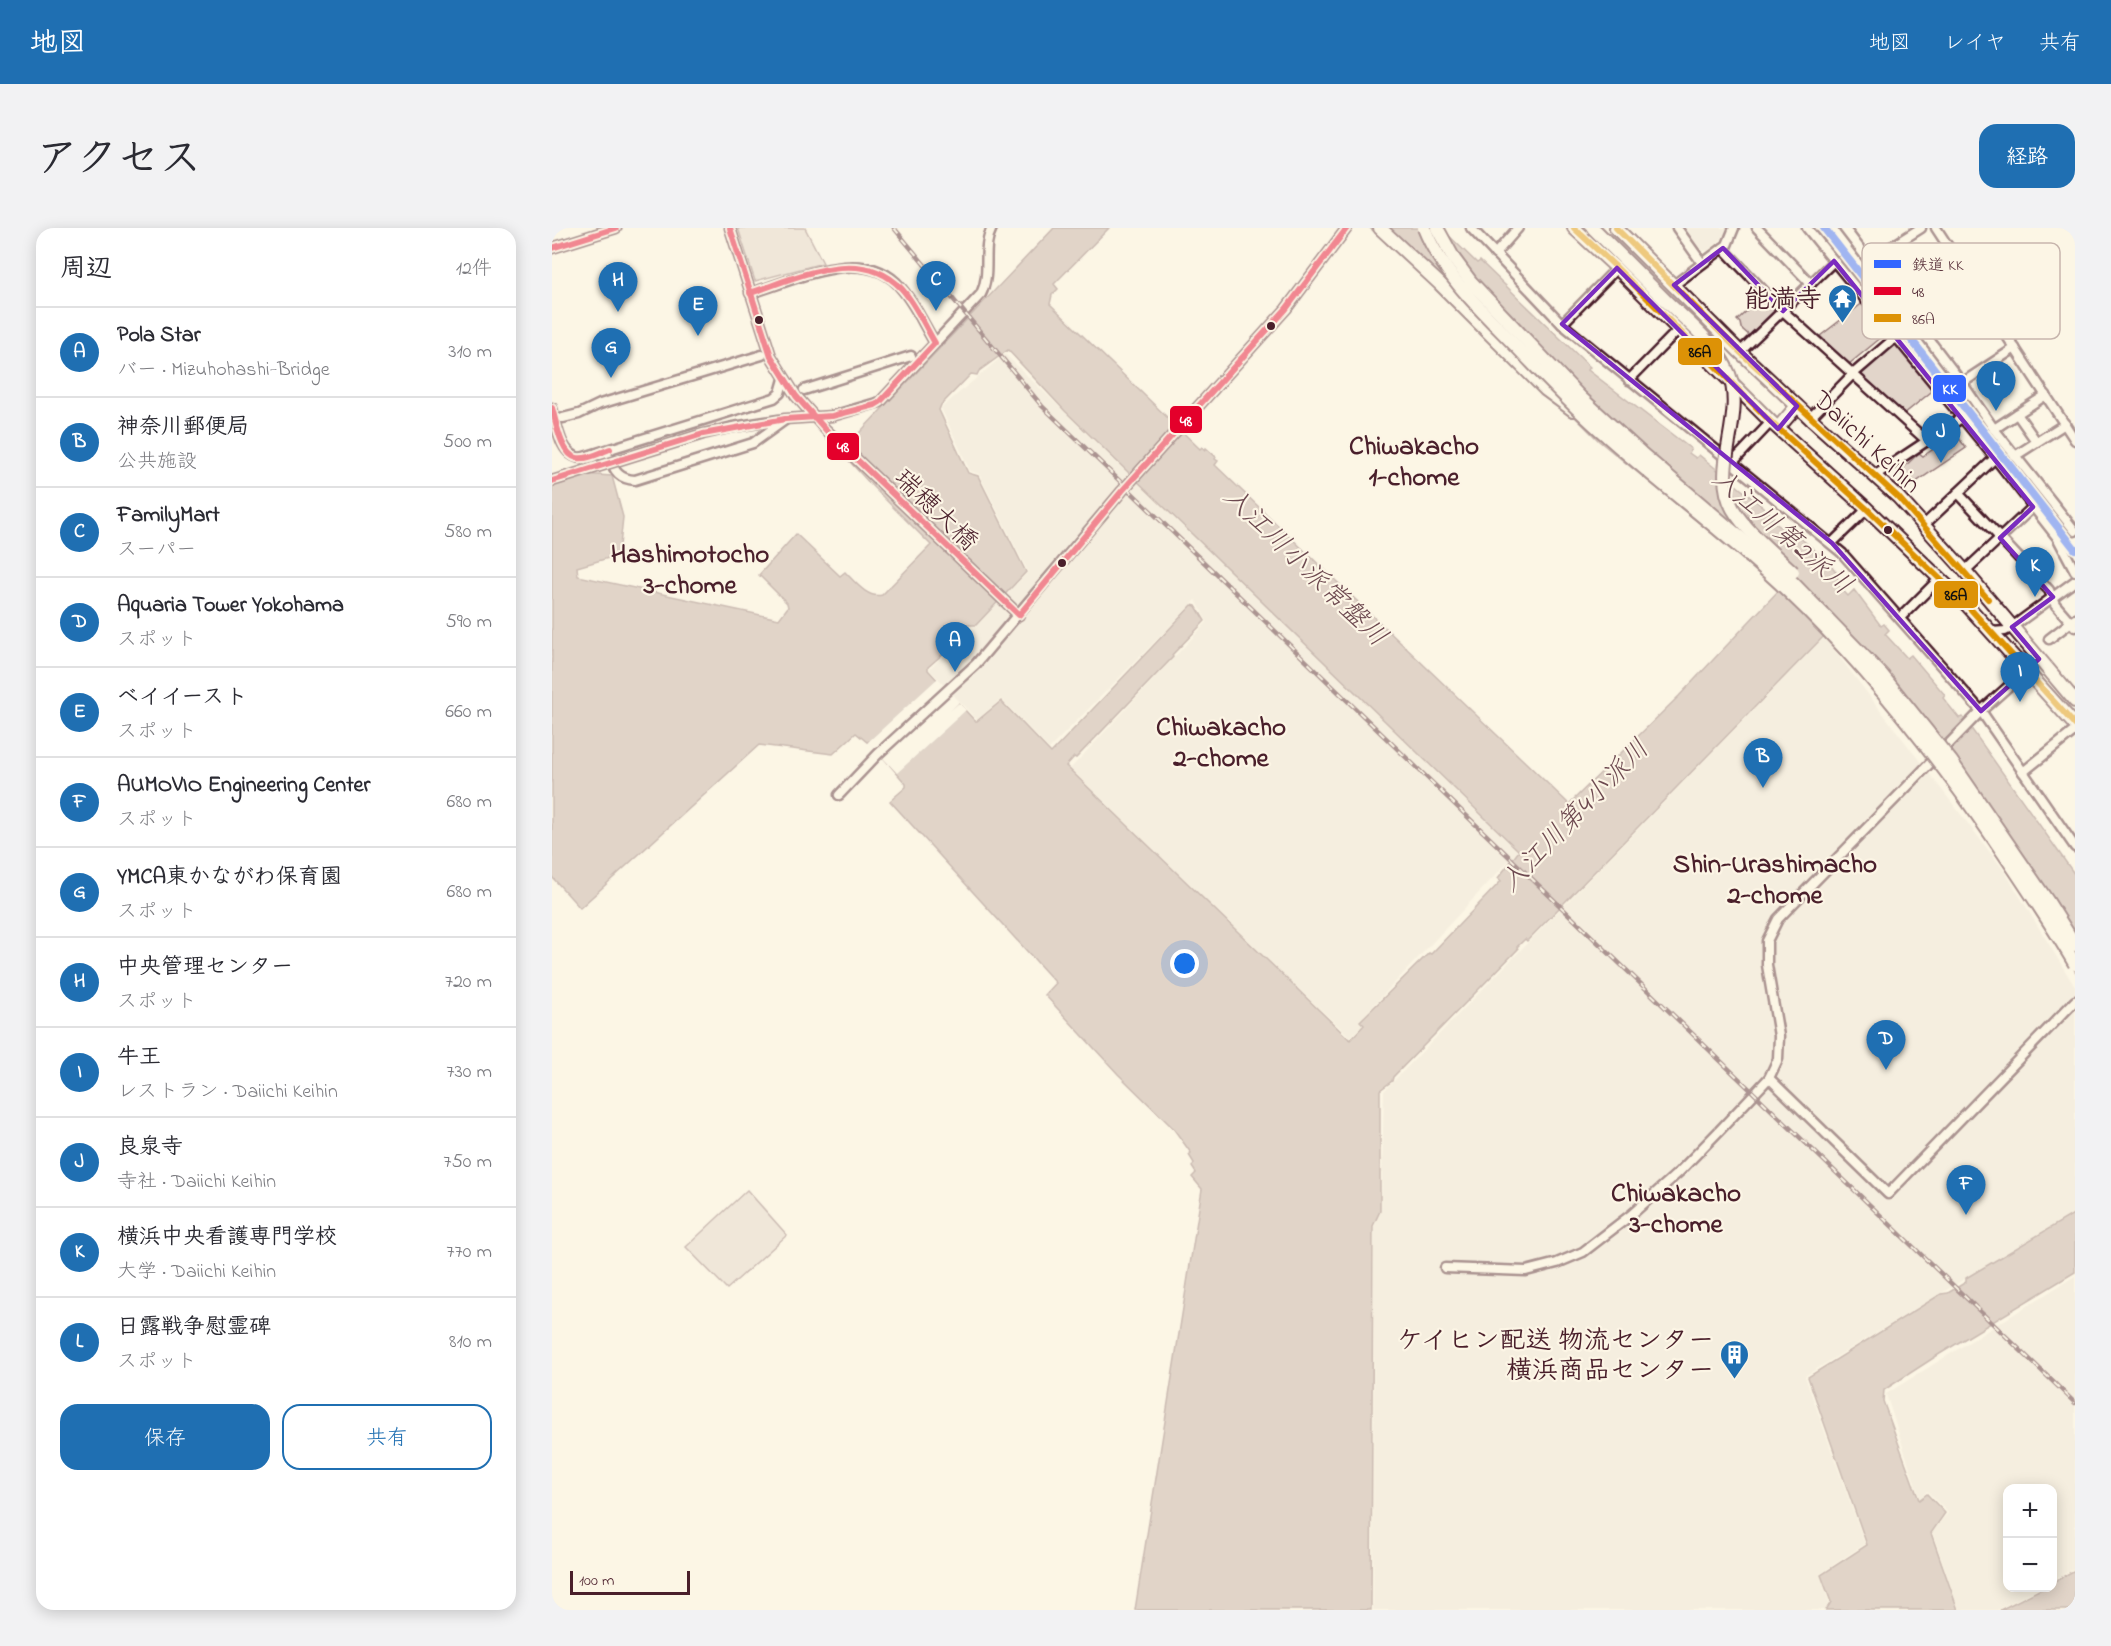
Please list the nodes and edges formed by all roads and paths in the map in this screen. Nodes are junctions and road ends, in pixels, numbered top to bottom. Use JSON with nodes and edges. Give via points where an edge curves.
{"nodes":[{"id":1,"x":616,"y":228,"type":"edge"},
{"id":2,"x":730,"y":228,"type":"edge"},
{"id":3,"x":992,"y":228,"type":"edge"},
{"id":4,"x":1347,"y":228,"type":"edge"},
{"id":5,"x":1380,"y":228,"type":"edge"},
{"id":6,"x":1424,"y":228,"type":"edge"},
{"id":7,"x":1437,"y":228,"type":"edge"},
{"id":8,"x":1471,"y":228,"type":"edge"},
{"id":9,"x":1518,"y":228,"type":"edge"},
{"id":10,"x":1574,"y":228,"type":"edge"},
{"id":11,"x":1593,"y":228,"type":"edge"},
{"id":12,"x":1617,"y":228,"type":"edge"},
{"id":13,"x":1677,"y":228,"type":"edge"},
{"id":14,"x":1734,"y":228,"type":"edge"},
{"id":15,"x":1757,"y":228,"type":"edge"},
{"id":16,"x":1807,"y":228,"type":"edge"},
{"id":17,"x":1844,"y":228,"type":"edge"},
{"id":18,"x":1921,"y":228,"type":"edge"},
{"id":19,"x":1936,"y":228,"type":"edge"},
{"id":20,"x":1897,"y":243,"type":"edge"},
{"id":21,"x":1946,"y":243,"type":"edge"},
{"id":22,"x":552,"y":248,"type":"edge"},
{"id":23,"x":1723,"y":248,"type":"junction"},
{"id":24,"x":1862,"y":252,"type":"edge"},
{"id":25,"x":1495,"y":254,"type":"junction"},
{"id":26,"x":1834,"y":261,"type":"junction"},
{"id":27,"x":1702,"y":263,"type":"junction"},
{"id":28,"x":1617,"y":268,"type":"junction"},
{"id":29,"x":1811,"y":284,"type":"junction"},
{"id":30,"x":1674,"y":285,"type":"junction"},
{"id":31,"x":750,"y":294,"type":"junction"},
{"id":32,"x":1862,"y":295,"type":"edge"},
{"id":33,"x":1783,"y":311,"type":"junction"},
{"id":34,"x":1562,"y":324,"type":"junction"},
{"id":35,"x":1678,"y":330,"type":"junction"},
{"id":36,"x":1894,"y":339,"type":"edge"},
{"id":37,"x":1898,"y":339,"type":"edge"},
{"id":38,"x":1929,"y":339,"type":"edge"},
{"id":39,"x":2009,"y":339,"type":"edge"},
{"id":40,"x":935,"y":343,"type":"junction"},
{"id":41,"x":2015,"y":348,"type":"junction"},
{"id":42,"x":1740,"y":352,"type":"junction"},
{"id":43,"x":762,"y":355,"type":"dead end"},
{"id":44,"x":911,"y":356,"type":"dead end"},
{"id":45,"x":1852,"y":374,"type":"junction"},
{"id":46,"x":784,"y":378,"type":"junction"},
{"id":47,"x":1629,"y":380,"type":"junction"},
{"id":48,"x":1962,"y":383,"type":"junction"},
{"id":49,"x":804,"y":390,"type":"dead end"},
{"id":50,"x":2046,"y":395,"type":"junction"},
{"id":51,"x":1797,"y":406,"type":"junction"},
{"id":52,"x":552,"y":408,"type":"edge"},
{"id":53,"x":2018,"y":414,"type":"junction"},
{"id":54,"x":1963,"y":417,"type":"junction"},
{"id":55,"x":562,"y":418,"type":"dead end"},
{"id":56,"x":814,"y":418,"type":"junction"},
{"id":57,"x":1810,"y":418,"type":"junction"},
{"id":58,"x":785,"y":419,"type":"junction"},
{"id":59,"x":2065,"y":424,"type":"junction"},
{"id":60,"x":1774,"y":425,"type":"junction"},
{"id":61,"x":1994,"y":429,"type":"junction"},
{"id":62,"x":1605,"y":435,"type":"junction"},
{"id":63,"x":1926,"y":440,"type":"junction"},
{"id":64,"x":2075,"y":440,"type":"edge"},
{"id":65,"x":2036,"y":441,"type":"junction"},
{"id":66,"x":619,"y":446,"type":"junction"},
{"id":67,"x":595,"y":454,"type":"junction"},
{"id":68,"x":2015,"y":456,"type":"junction"},
{"id":69,"x":610,"y":458,"type":"junction"},
{"id":70,"x":1995,"y":458,"type":"junction"},
{"id":71,"x":1732,"y":463,"type":"junction"},
{"id":72,"x":1874,"y":476,"type":"junction"},
{"id":73,"x":552,"y":481,"type":"edge"},
{"id":74,"x":1958,"y":493,"type":"junction"},
{"id":75,"x":2033,"y":507,"type":"junction"},
{"id":76,"x":1867,"y":508,"type":"junction"},
{"id":77,"x":1924,"y":525,"type":"junction"},
{"id":78,"x":2073,"y":526,"type":"edge"},
{"id":79,"x":2000,"y":537,"type":"junction"},
{"id":80,"x":1832,"y":543,"type":"junction"},
{"id":81,"x":1965,"y":571,"type":"junction"},
{"id":82,"x":2075,"y":571,"type":"edge"},
{"id":83,"x":1939,"y":579,"type":"junction"},
{"id":84,"x":2075,"y":581,"type":"edge"},
{"id":85,"x":2053,"y":597,"type":"junction"},
{"id":86,"x":1019,"y":615,"type":"junction"},
{"id":87,"x":1900,"y":618,"type":"junction"},
{"id":88,"x":2073,"y":622,"type":"edge"},
{"id":89,"x":2012,"y":627,"type":"junction"},
{"id":90,"x":1992,"y":632,"type":"junction"},
{"id":91,"x":2049,"y":639,"type":"dead end"},
{"id":92,"x":2039,"y":659,"type":"junction"},
{"id":93,"x":2025,"y":670,"type":"junction"},
{"id":94,"x":2074,"y":698,"type":"edge"},
{"id":95,"x":1909,"y":706,"type":"junction"},
{"id":96,"x":1981,"y":711,"type":"junction"},
{"id":97,"x":2074,"y":729,"type":"edge"},
{"id":98,"x":2024,"y":772,"type":"junction"},
{"id":99,"x":838,"y":795,"type":"dead end"},
{"id":100,"x":2075,"y":847,"type":"edge"},
{"id":101,"x":2075,"y":945,"type":"edge"},
{"id":102,"x":2075,"y":964,"type":"edge"},
{"id":103,"x":2075,"y":1001,"type":"edge"},
{"id":104,"x":1769,"y":1078,"type":"junction"},
{"id":105,"x":1445,"y":1268,"type":"dead end"}],
"edges":[{"from":1,"to":22,"type":"street"},
{"from":2,"to":31,"type":"street"},
{"from":3,"to":40,"type":"street","via":[[986,248],[983,289]]},
{"from":4,"to":86,"type":"street","via":[[1286,309]]},
{"from":5,"to":62,"type":"highway","bridge":true,"via":[[1546,390]]},
{"from":6,"to":62,"type":"highway","bridge":true,"via":[[1462,289]]},
{"from":7,"to":95,"type":"highway","bridge":true,"via":[[1475,288],[1581,398],[1792,582],[1854,643]]},
{"from":8,"to":25,"type":"street"},
{"from":9,"to":25,"type":"street"},
{"from":10,"to":28,"type":"highway","name":"Daiichi Keihin"},
{"from":11,"to":95,"type":"highway","bridge":true,"via":[[1701,335],[1724,365],[1734,402],[1726,474],[1732,508],[1859,642]]},
{"from":12,"to":30,"type":"highway","name":"Daiichi Keihin"},
{"from":13,"to":27,"type":"street"},
{"from":14,"to":23,"type":"street"},
{"from":15,"to":29,"type":"street"},
{"from":16,"to":26,"type":"street"},
{"from":17,"to":24,"type":"street"},
{"from":18,"to":20,"type":"street"},
{"from":19,"to":21,"type":"street"},
{"from":23,"to":27,"type":"street"},
{"from":23,"to":33,"type":"street"},
{"from":25,"to":34,"type":"street"},
{"from":26,"to":29,"type":"street"},
{"from":26,"to":32,"type":"street"},
{"from":27,"to":30,"type":"street"},
{"from":28,"to":34,"type":"street"},
{"from":28,"to":35,"type":"highway","name":"Daiichi Keihin"},
{"from":29,"to":33,"type":"street"},
{"from":30,"to":42,"type":"highway","name":"Daiichi Keihin"},
{"from":31,"to":40,"type":"street","via":[[839,266],[867,267],[902,288]]},
{"from":31,"to":46,"type":"street","via":[[771,356]]},
{"from":33,"to":42,"type":"street"},
{"from":33,"to":45,"type":"street"},
{"from":34,"to":47,"type":"street"},
{"from":35,"to":47,"type":"street"},
{"from":35,"to":60,"type":"highway","name":"Daiichi Keihin"},
{"from":36,"to":45,"type":"street"},
{"from":37,"to":54,"type":"street"},
{"from":38,"to":48,"type":"street"},
{"from":39,"to":41,"type":"street"},
{"from":40,"to":56,"type":"street","via":[[875,405]]},
{"from":41,"to":48,"type":"street"},
{"from":41,"to":50,"type":"street"},
{"from":42,"to":51,"type":"highway","name":"Daiichi Keihin"},
{"from":43,"to":55,"type":"street"},
{"from":44,"to":49,"type":"street"},
{"from":45,"to":57,"type":"street"},
{"from":45,"to":63,"type":"street"},
{"from":46,"to":56,"type":"street"},
{"from":46,"to":66,"type":"street","via":[[780,393],[774,398]]},
{"from":47,"to":71,"type":"street"},
{"from":48,"to":61,"type":"street"},
{"from":50,"to":53,"type":"street"},
{"from":50,"to":59,"type":"street"},
{"from":51,"to":57,"type":"highway","name":"Daiichi Keihin"},
{"from":51,"to":60,"type":"highway"},
{"from":52,"to":67,"type":"street","via":[[567,452],[581,458]]},
{"from":53,"to":61,"type":"street"},
{"from":53,"to":65,"type":"street"},
{"from":54,"to":63,"type":"street"},
{"from":54,"to":70,"type":"street"},
{"from":56,"to":58,"type":"street"},
{"from":56,"to":86,"type":"street","name":"瑞穂大橋"},
{"from":57,"to":72,"type":"highway","name":"Daiichi Keihin"},
{"from":58,"to":69,"type":"street","via":[[753,443],[635,480],[619,475]]},
{"from":58,"to":73,"type":"street","bridge":true,"via":[[703,434]]},
{"from":59,"to":64,"type":"street"},
{"from":59,"to":65,"type":"street"},
{"from":60,"to":71,"type":"street"},
{"from":60,"to":76,"type":"highway","name":"Daiichi Keihin"},
{"from":61,"to":68,"type":"street"},
{"from":62,"to":102,"type":"highway","bridge":true,"via":[[1785,588],[1860,665],[1950,777],[2040,906]]},
{"from":63,"to":72,"type":"street"},
{"from":65,"to":68,"type":"street"},
{"from":66,"to":67,"type":"street"},
{"from":66,"to":69,"type":"street"},
{"from":67,"to":69,"type":"street"},
{"from":68,"to":78,"type":"street"},
{"from":70,"to":74,"type":"street"},
{"from":70,"to":75,"type":"street"},
{"from":71,"to":80,"type":"street"},
{"from":72,"to":77,"type":"highway","name":"Daiichi Keihin"},
{"from":74,"to":77,"type":"street"},
{"from":74,"to":79,"type":"street"},
{"from":75,"to":79,"type":"street"},
{"from":75,"to":82,"type":"street","via":[[2057,537]]},
{"from":76,"to":80,"type":"street"},
{"from":76,"to":83,"type":"highway","name":"Daiichi Keihin"},
{"from":77,"to":81,"type":"highway","name":"Daiichi Keihin"},
{"from":79,"to":81,"type":"street"},
{"from":79,"to":85,"type":"street"},
{"from":80,"to":87,"type":"street"},
{"from":81,"to":89,"type":"highway","name":"Daiichi Keihin"},
{"from":83,"to":87,"type":"street"},
{"from":83,"to":90,"type":"highway","name":"Daiichi Keihin"},
{"from":84,"to":85,"type":"street"},
{"from":85,"to":88,"type":"street"},
{"from":85,"to":89,"type":"street"},
{"from":86,"to":99,"type":"street","via":[[976,664]]},
{"from":87,"to":96,"type":"street"},
{"from":88,"to":91,"type":"street"},
{"from":89,"to":90,"type":"street"},
{"from":89,"to":92,"type":"highway","name":"Daiichi Keihin"},
{"from":90,"to":93,"type":"highway","name":"Daiichi Keihin"},
{"from":92,"to":93,"type":"street"},
{"from":92,"to":94,"type":"highway","name":"Daiichi Keihin"},
{"from":93,"to":96,"type":"street"},
{"from":93,"to":97,"type":"highway","name":"Daiichi Keihin"},
{"from":95,"to":101,"type":"highway","bridge":true,"via":[[1990,816]]},
{"from":96,"to":98,"type":"street"},
{"from":96,"to":104,"type":"street","bridge":true,"via":[[1778,919],[1767,941],[1767,965],[1779,1036],[1778,1059]]},
{"from":97,"to":98,"type":"street"},
{"from":98,"to":100,"type":"street"},
{"from":103,"to":104,"type":"street","via":[[1888,1194]]},
{"from":104,"to":105,"type":"street","via":[[1678,1172],[1583,1252],[1526,1272]]}]}
